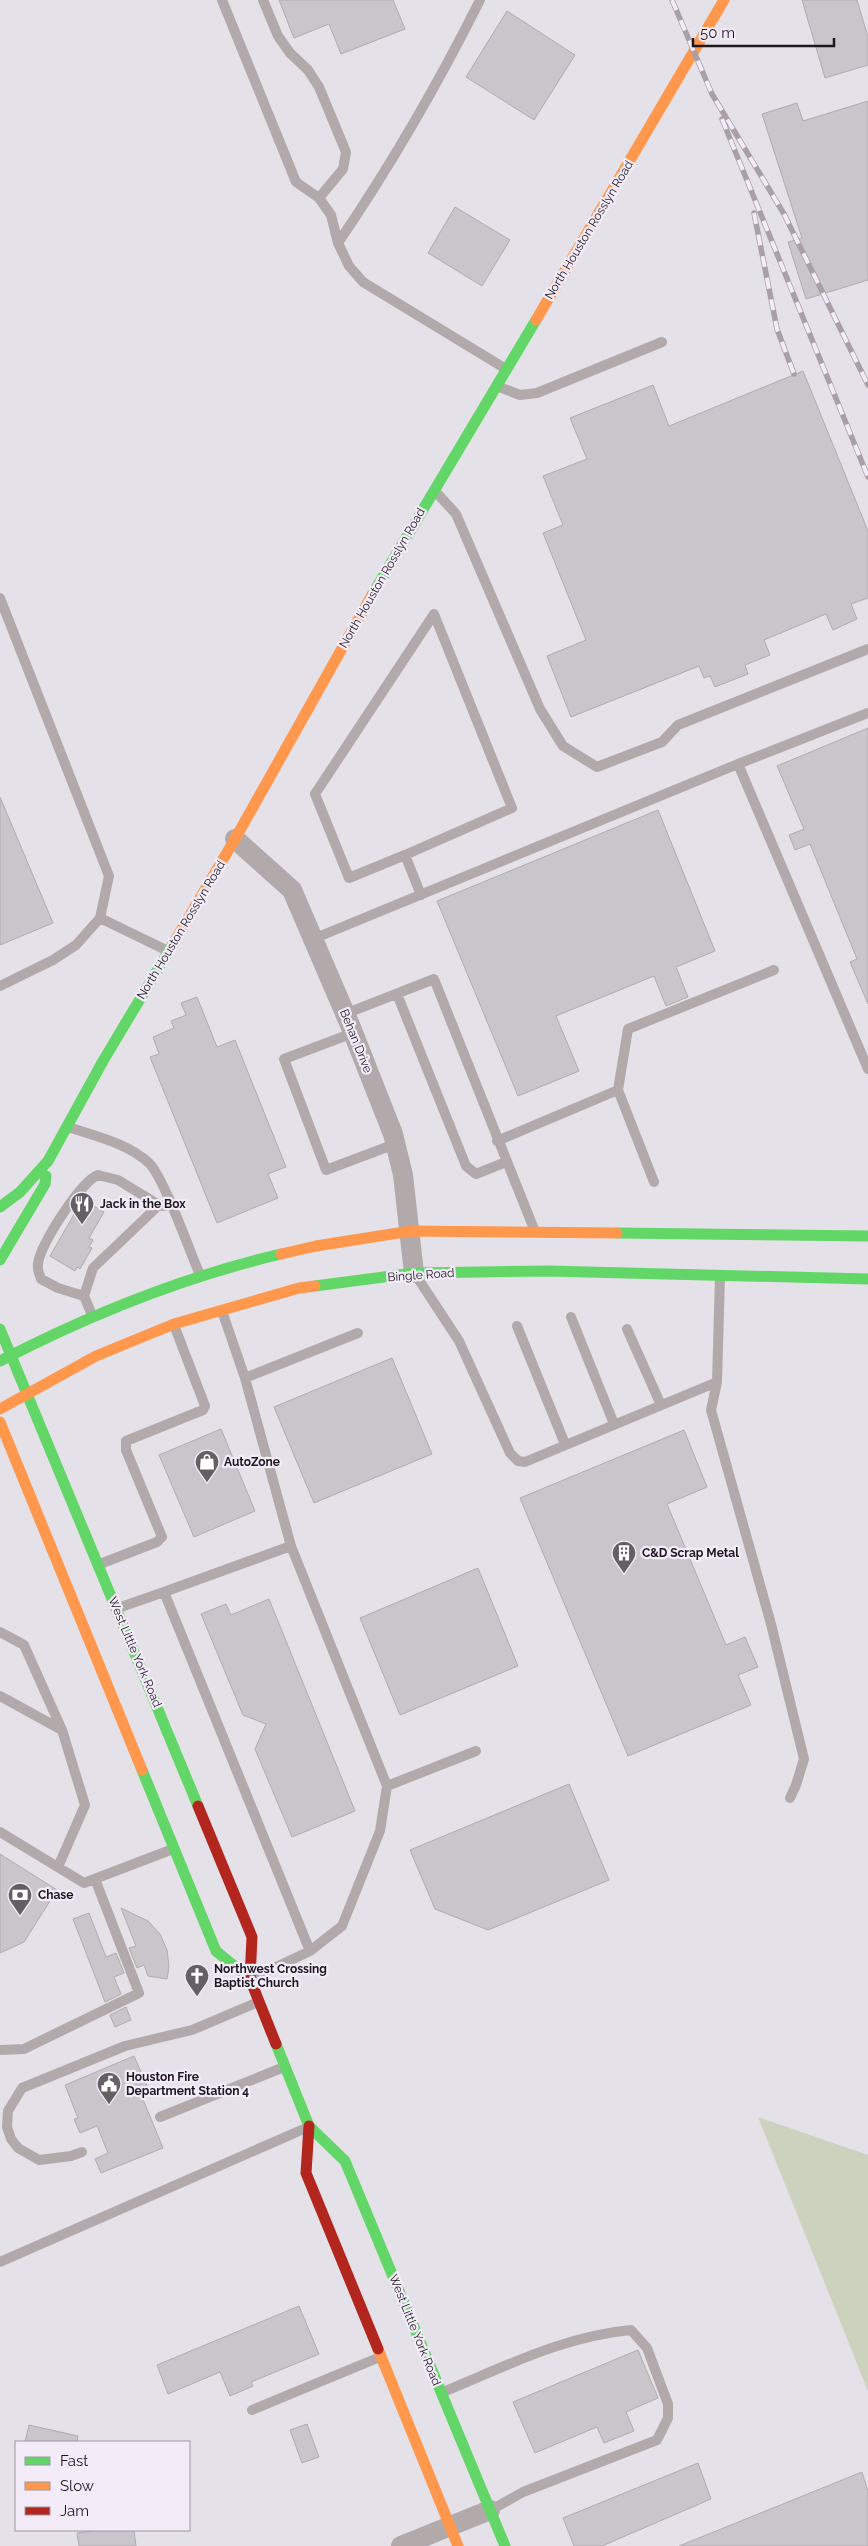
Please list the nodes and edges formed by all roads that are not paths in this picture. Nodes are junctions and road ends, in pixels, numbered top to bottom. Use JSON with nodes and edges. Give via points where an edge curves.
{"nodes":[{"id":1,"x":222,"y":0,"type":"edge"},
{"id":2,"x":263,"y":0,"type":"edge"},
{"id":3,"x":480,"y":0,"type":"edge"},
{"id":4,"x":724,"y":0,"type":"edge"},
{"id":5,"x":319,"y":198,"type":"junction"},
{"id":6,"x":338,"y":243,"type":"junction"},
{"id":7,"x":662,"y":342,"type":"dead end"},
{"id":8,"x":507,"y":369,"type":"junction"},
{"id":9,"x":496,"y":386,"type":"junction"},
{"id":10,"x":434,"y":489,"type":"junction"},
{"id":11,"x":0,"y":598,"type":"edge"},
{"id":12,"x":868,"y":649,"type":"edge"},
{"id":13,"x":868,"y":713,"type":"edge"},
{"id":14,"x":738,"y":764,"type":"junction"},
{"id":15,"x":235,"y":839,"type":"junction"},
{"id":16,"x":405,"y":855,"type":"junction"},
{"id":17,"x":421,"y":895,"type":"junction"},
{"id":18,"x":100,"y":918,"type":"junction"},
{"id":19,"x":313,"y":939,"type":"junction"},
{"id":20,"x":168,"y":952,"type":"junction"},
{"id":21,"x":774,"y":970,"type":"dead end"},
{"id":22,"x":0,"y":986,"type":"edge"},
{"id":23,"x":397,"y":994,"type":"junction"},
{"id":24,"x":349,"y":1023,"type":"junction"},
{"id":25,"x":868,"y":1069,"type":"edge"},
{"id":26,"x":618,"y":1090,"type":"junction"},
{"id":27,"x":67,"y":1126,"type":"junction"},
{"id":28,"x":497,"y":1141,"type":"junction"},
{"id":29,"x":395,"y":1144,"type":"junction"},
{"id":30,"x":48,"y":1161,"type":"junction"},
{"id":31,"x":506,"y":1162,"type":"junction"},
{"id":32,"x":654,"y":1182,"type":"dead end"},
{"id":33,"x":159,"y":1205,"type":"junction"},
{"id":34,"x":171,"y":1206,"type":"junction"},
{"id":35,"x":0,"y":1207,"type":"edge"},
{"id":36,"x":411,"y":1232,"type":"junction"},
{"id":37,"x":536,"y":1233,"type":"junction"},
{"id":38,"x":868,"y":1236,"type":"edge"},
{"id":39,"x":0,"y":1260,"type":"edge"},
{"id":40,"x":414,"y":1273,"type":"junction"},
{"id":41,"x":720,"y":1275,"type":"junction"},
{"id":42,"x":201,"y":1277,"type":"junction"},
{"id":43,"x":868,"y":1279,"type":"edge"},
{"id":44,"x":84,"y":1296,"type":"junction"},
{"id":45,"x":222,"y":1310,"type":"junction"},
{"id":46,"x":571,"y":1317,"type":"dead end"},
{"id":47,"x":93,"y":1318,"type":"junction"},
{"id":48,"x":174,"y":1324,"type":"junction"},
{"id":49,"x":517,"y":1326,"type":"dead end"},
{"id":50,"x":0,"y":1329,"type":"edge"},
{"id":51,"x":627,"y":1330,"type":"dead end"},
{"id":52,"x":358,"y":1333,"type":"dead end"},
{"id":53,"x":11,"y":1355,"type":"junction"},
{"id":54,"x":0,"y":1361,"type":"edge"},
{"id":55,"x":245,"y":1378,"type":"junction"},
{"id":56,"x":717,"y":1382,"type":"junction"},
{"id":57,"x":28,"y":1394,"type":"junction"},
{"id":58,"x":661,"y":1405,"type":"junction"},
{"id":59,"x":0,"y":1409,"type":"edge"},
{"id":60,"x":0,"y":1422,"type":"edge"},
{"id":61,"x":614,"y":1424,"type":"junction"},
{"id":62,"x":565,"y":1444,"type":"junction"},
{"id":63,"x":291,"y":1546,"type":"junction"},
{"id":64,"x":99,"y":1564,"type":"junction"},
{"id":65,"x":164,"y":1592,"type":"junction"},
{"id":66,"x":117,"y":1608,"type":"junction"},
{"id":67,"x":0,"y":1632,"type":"edge"},
{"id":68,"x":0,"y":1696,"type":"edge"},
{"id":69,"x":62,"y":1730,"type":"junction"},
{"id":70,"x":476,"y":1751,"type":"dead end"},
{"id":71,"x":387,"y":1786,"type":"junction"},
{"id":72,"x":790,"y":1798,"type":"dead end"},
{"id":73,"x":0,"y":1832,"type":"edge"},
{"id":74,"x":210,"y":1832,"type":"junction"},
{"id":75,"x":174,"y":1849,"type":"junction"},
{"id":76,"x":58,"y":1867,"type":"junction"},
{"id":77,"x":95,"y":1879,"type":"junction"},
{"id":78,"x":310,"y":1951,"type":"junction"},
{"id":79,"x":250,"y":1979,"type":"junction"},
{"id":80,"x":259,"y":2002,"type":"junction"},
{"id":81,"x":0,"y":2050,"type":"edge"},
{"id":82,"x":284,"y":2067,"type":"junction"},
{"id":83,"x":160,"y":2117,"type":"dead end"},
{"id":84,"x":309,"y":2126,"type":"junction"},
{"id":85,"x":82,"y":2152,"type":"dead end"},
{"id":86,"x":0,"y":2262,"type":"edge"},
{"id":87,"x":381,"y":2356,"type":"junction"},
{"id":88,"x":441,"y":2392,"type":"junction"},
{"id":89,"x":252,"y":2410,"type":"dead end"},
{"id":90,"x":490,"y":2510,"type":"junction"},
{"id":91,"x":450,"y":2526,"type":"junction"},
{"id":92,"x":401,"y":2546,"type":"edge"},
{"id":93,"x":458,"y":2546,"type":"edge"},
{"id":94,"x":505,"y":2546,"type":"edge"}],
"edges":[{"from":1,"to":5,"type":"lane","via":[[296,182]]},
{"from":2,"to":5,"type":"lane","via":[[278,36],[319,87],[346,152],[343,169]]},
{"from":3,"to":6,"type":"lane","via":[[444,72],[380,182]]},
{"from":4,"to":8,"type":"main road","name":"North Houston Rosslyn Road"},
{"from":5,"to":6,"type":"lane","via":[[331,216]]},
{"from":6,"to":8,"type":"lane","via":[[349,266],[363,282]]},
{"from":7,"to":9,"type":"lane","via":[[537,393],[520,394]]},
{"from":8,"to":9,"type":"main road","name":"North Houston Rosslyn Road"},
{"from":9,"to":10,"type":"main road","name":"North Houston Rosslyn Road"},
{"from":10,"to":12,"type":"lane","via":[[456,514],[540,709],[563,746],[596,767],[662,742],[678,725]]},
{"from":10,"to":15,"type":"main road","name":"North Houston Rosslyn Road"},
{"from":11,"to":18,"type":"lane","via":[[109,876]]},
{"from":13,"to":14,"type":"lane"},
{"from":14,"to":17,"type":"lane"},
{"from":14,"to":25,"type":"lane"},
{"from":15,"to":19,"type":"street","name":"Behan Drive","via":[[292,890]]},
{"from":15,"to":20,"type":"main road","name":"North Houston Rosslyn Road"},
{"from":16,"to":16,"type":"lane","via":[[349,878],[314,794],[434,614],[512,808]]},
{"from":16,"to":17,"type":"lane"},
{"from":17,"to":19,"type":"lane"},
{"from":18,"to":20,"type":"lane"},
{"from":18,"to":22,"type":"lane","via":[[76,945]]},
{"from":19,"to":24,"type":"street","name":"Behan Drive"},
{"from":20,"to":27,"type":"main road","name":"North Houston Rosslyn Road"},
{"from":21,"to":26,"type":"lane","via":[[628,1029]]},
{"from":23,"to":24,"type":"lane"},
{"from":23,"to":28,"type":"lane","via":[[434,979]]},
{"from":23,"to":31,"type":"lane","via":[[466,1166],[476,1174]]},
{"from":24,"to":29,"type":"street","name":"Behan Drive"},
{"from":24,"to":29,"type":"lane","via":[[284,1059],[326,1170]]},
{"from":26,"to":28,"type":"lane"},
{"from":26,"to":32,"type":"lane"},
{"from":27,"to":30,"type":"main road","name":"North Houston Rosslyn Road"},
{"from":27,"to":34,"type":"lane","via":[[124,1146],[150,1164]]},
{"from":28,"to":31,"type":"lane"},
{"from":29,"to":36,"type":"street","name":"Behan Drive"},
{"from":30,"to":35,"type":"main road","name":"North Houston Rosslyn Road","via":[[20,1192]]},
{"from":30,"to":39,"type":"main road","name":"North Houston Rosslyn Road","via":[[44,1184]]},
{"from":31,"to":37,"type":"lane"},
{"from":33,"to":34,"type":"lane"},
{"from":33,"to":44,"type":"lane","via":[[93,1268]]},
{"from":33,"to":44,"type":"lane","via":[[118,1180],[98,1175],[82,1186],[43,1246],[38,1263],[41,1279]]},
{"from":34,"to":42,"type":"lane"},
{"from":36,"to":37,"type":"main road"},
{"from":36,"to":40,"type":"street","name":"Behan Drive"},
{"from":36,"to":42,"type":"main road","via":[[316,1246],[247,1262]]},
{"from":37,"to":38,"type":"main road"},
{"from":40,"to":41,"type":"main road","name":"Bingle Road","via":[[548,1270]]},
{"from":40,"to":45,"type":"main road","name":"Bingle Road","via":[[299,1288]]},
{"from":40,"to":62,"type":"lane","via":[[459,1341],[513,1458],[525,1462]]},
{"from":41,"to":43,"type":"main road","name":"Bingle Road"},
{"from":41,"to":56,"type":"lane"},
{"from":42,"to":47,"type":"main road","via":[[132,1300]]},
{"from":44,"to":47,"type":"lane"},
{"from":45,"to":48,"type":"main road","name":"Bingle Road"},
{"from":45,"to":55,"type":"lane"},
{"from":46,"to":61,"type":"lane"},
{"from":47,"to":53,"type":"main road"},
{"from":48,"to":57,"type":"main road","name":"Bingle Road","via":[[96,1356]]},
{"from":48,"to":64,"type":"lane","via":[[205,1406],[203,1410],[126,1441],[126,1450],[162,1537],[157,1542]]},
{"from":49,"to":62,"type":"lane"},
{"from":50,"to":53,"type":"main road","name":"West Little York Road"},
{"from":51,"to":58,"type":"lane"},
{"from":52,"to":55,"type":"lane"},
{"from":53,"to":54,"type":"main road"},
{"from":53,"to":57,"type":"main road","name":"West Little York Road"},
{"from":55,"to":63,"type":"lane"},
{"from":56,"to":58,"type":"lane"},
{"from":56,"to":72,"type":"lane","via":[[712,1410],[771,1624],[804,1759]]},
{"from":57,"to":59,"type":"main road","name":"Bingle Road"},
{"from":57,"to":64,"type":"main road","name":"West Little York Road"},
{"from":58,"to":61,"type":"lane"},
{"from":60,"to":75,"type":"main road","name":"West Little York Road"},
{"from":61,"to":62,"type":"lane"},
{"from":63,"to":65,"type":"lane"},
{"from":63,"to":71,"type":"lane"},
{"from":64,"to":66,"type":"main road","name":"West Little York Road"},
{"from":65,"to":66,"type":"lane"},
{"from":65,"to":78,"type":"lane"},
{"from":66,"to":74,"type":"main road","name":"West Little York Road"},
{"from":67,"to":69,"type":"lane","via":[[24,1645]]},
{"from":68,"to":69,"type":"lane"},
{"from":69,"to":76,"type":"lane","via":[[85,1805]]},
{"from":70,"to":71,"type":"lane"},
{"from":71,"to":78,"type":"lane","via":[[380,1831],[342,1926]]},
{"from":73,"to":76,"type":"lane"},
{"from":74,"to":75,"type":"main road"},
{"from":74,"to":79,"type":"main road","name":"West Little York Road","via":[[252,1937]]},
{"from":75,"to":77,"type":"lane"},
{"from":75,"to":79,"type":"main road","name":"West Little York Road","via":[[216,1951]]},
{"from":76,"to":77,"type":"lane","via":[[84,1883]]},
{"from":77,"to":81,"type":"lane","via":[[139,1993],[24,2049]]},
{"from":78,"to":79,"type":"lane"},
{"from":79,"to":80,"type":"main road","name":"West Little York Road"},
{"from":80,"to":82,"type":"main road","name":"West Little York Road"},
{"from":80,"to":85,"type":"lane","via":[[192,2030],[125,2046],[22,2088],[8,2111],[7,2127],[18,2148],[39,2160]]},
{"from":82,"to":83,"type":"lane"},
{"from":82,"to":84,"type":"main road","name":"West Little York Road"},
{"from":84,"to":86,"type":"lane"},
{"from":84,"to":87,"type":"main road","name":"West Little York Road","via":[[306,2173]]},
{"from":84,"to":88,"type":"main road","name":"West Little York Road","via":[[345,2161]]},
{"from":87,"to":89,"type":"lane"},
{"from":87,"to":91,"type":"main road","name":"West Little York Road"},
{"from":88,"to":90,"type":"main road","name":"West Little York Road"},
{"from":88,"to":90,"type":"lane","via":[[556,2346],[593,2335],[631,2330],[647,2348],[668,2404],[668,2418],[658,2440],[523,2492]]},
{"from":90,"to":91,"type":"street"},
{"from":90,"to":94,"type":"main road","name":"West Little York Road"},
{"from":91,"to":92,"type":"street"},
{"from":91,"to":93,"type":"main road","name":"West Little York Road"}]}
